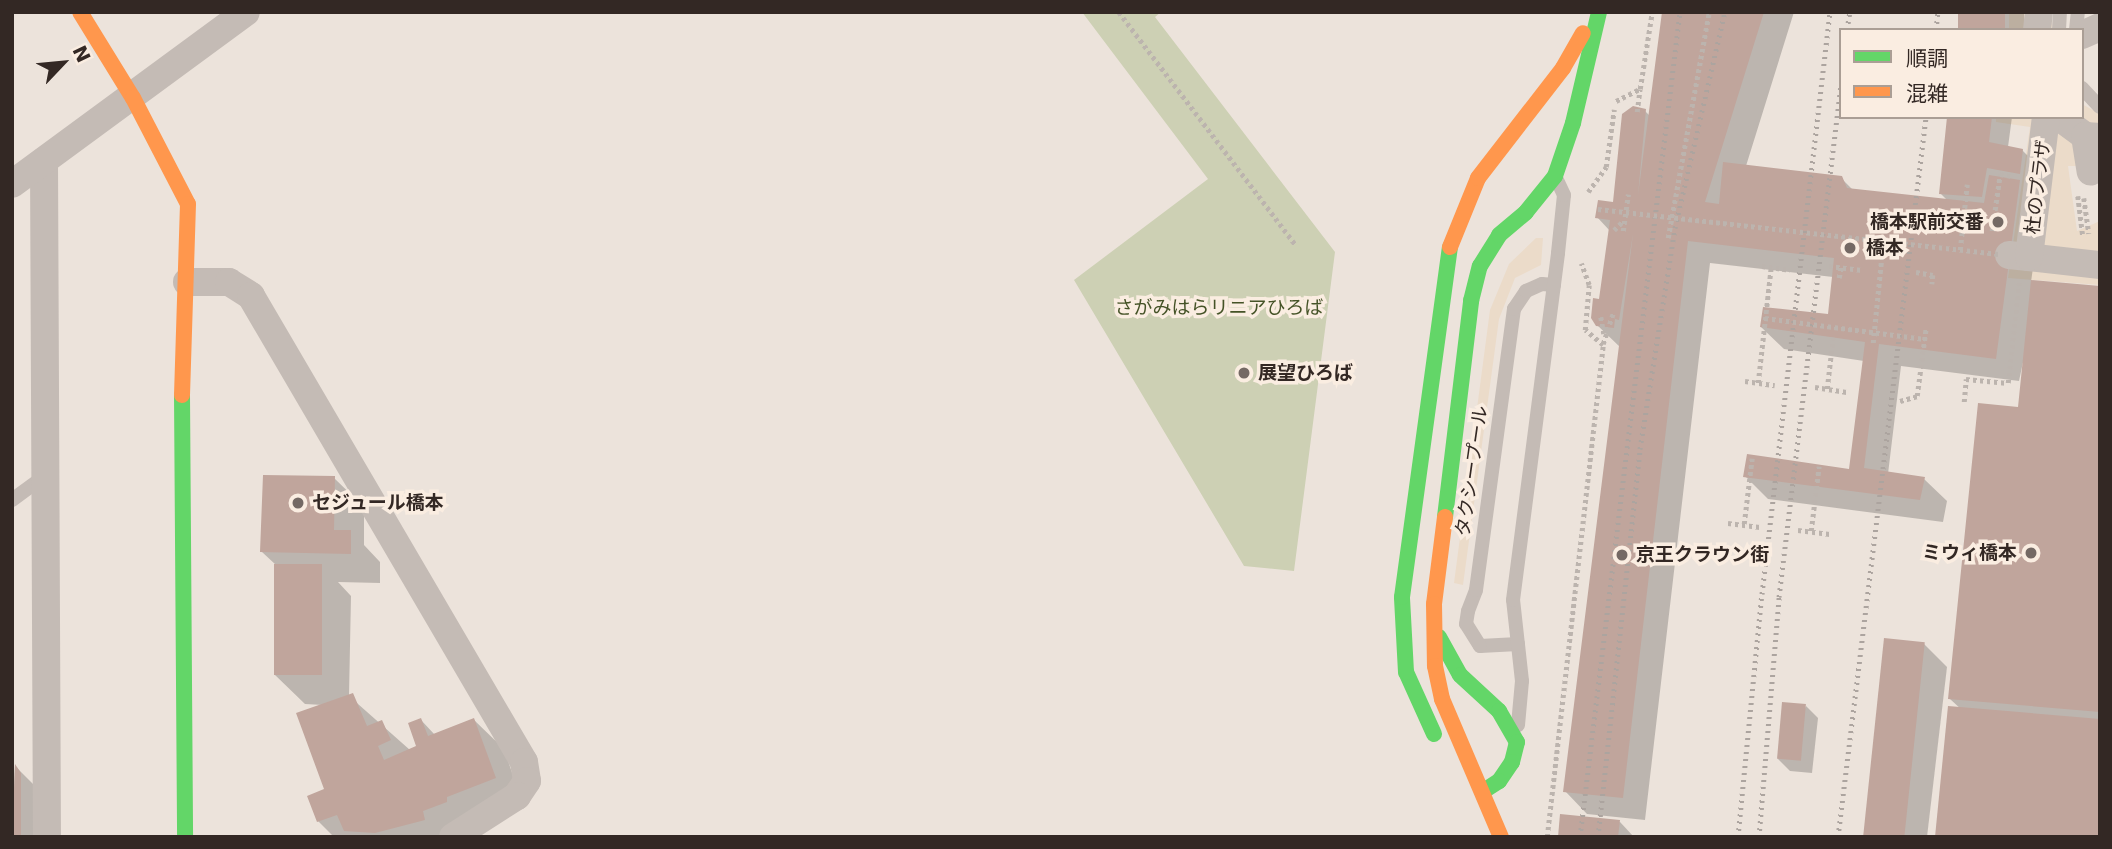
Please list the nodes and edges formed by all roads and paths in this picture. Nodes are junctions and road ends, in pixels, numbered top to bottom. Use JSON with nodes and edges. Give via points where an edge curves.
{"nodes":[{"id":1,"x":80,"y":12,"type":"edge"},
{"id":2,"x":246,"y":12,"type":"edge"},
{"id":3,"x":1119,"y":12,"type":"edge"},
{"id":4,"x":1593,"y":12,"type":"edge"},
{"id":5,"x":1599,"y":12,"type":"edge"},
{"id":6,"x":1652,"y":12,"type":"edge"},
{"id":7,"x":1709,"y":12,"type":"edge"},
{"id":8,"x":2100,"y":27,"type":"edge"},
{"id":9,"x":2084,"y":34,"type":"edge"},
{"id":10,"x":1640,"y":89,"type":"junction"},
{"id":11,"x":2084,"y":90,"type":"edge"},
{"id":12,"x":133,"y":98,"type":"junction"},
{"id":13,"x":2100,"y":107,"type":"edge"},
{"id":14,"x":1637,"y":112,"type":"dead end"},
{"id":15,"x":2046,"y":119,"type":"edge"},
{"id":16,"x":2063,"y":119,"type":"edge"},
{"id":17,"x":2093,"y":136,"type":"edge"},
{"id":18,"x":1518,"y":158,"type":"dead end"},
{"id":19,"x":44,"y":161,"type":"junction"},
{"id":20,"x":1539,"y":163,"type":"dead end"},
{"id":21,"x":1555,"y":176,"type":"junction"},
{"id":22,"x":1478,"y":178,"type":"junction"},
{"id":23,"x":2084,"y":181,"type":"joint"},
{"id":24,"x":1999,"y":182,"type":"dead end"},
{"id":25,"x":12,"y":184,"type":"edge"},
{"id":26,"x":1967,"y":184,"type":"dead end"},
{"id":27,"x":1628,"y":194,"type":"dead end"},
{"id":28,"x":1586,"y":195,"type":"dead end"},
{"id":29,"x":1598,"y":209,"type":"dead end"},
{"id":30,"x":1625,"y":213,"type":"junction"},
{"id":31,"x":1672,"y":218,"type":"junction"},
{"id":32,"x":1624,"y":220,"type":"junction"},
{"id":33,"x":1614,"y":230,"type":"dead end"},
{"id":34,"x":1623,"y":231,"type":"dead end"},
{"id":35,"x":1668,"y":238,"type":"dead end"},
{"id":36,"x":1883,"y":242,"type":"junction"},
{"id":37,"x":1295,"y":244,"type":"dead end"},
{"id":38,"x":1960,"y":250,"type":"junction"},
{"id":39,"x":2090,"y":251,"type":"edge"},
{"id":40,"x":1578,"y":255,"type":"dead end"},
{"id":41,"x":2012,"y":260,"type":"junction"},
{"id":42,"x":1762,"y":266,"type":"dead end"},
{"id":43,"x":1829,"y":266,"type":"dead end"},
{"id":44,"x":1772,"y":267,"type":"junction"},
{"id":45,"x":1841,"y":267,"type":"junction"},
{"id":46,"x":1790,"y":270,"type":"dead end"},
{"id":47,"x":1862,"y":270,"type":"dead end"},
{"id":48,"x":1916,"y":272,"type":"dead end"},
{"id":49,"x":1839,"y":278,"type":"dead end"},
{"id":50,"x":187,"y":282,"type":"junction"},
{"id":51,"x":1932,"y":284,"type":"dead end"},
{"id":52,"x":1554,"y":285,"type":"junction"},
{"id":53,"x":1612,"y":313,"type":"dead end"},
{"id":54,"x":1601,"y":317,"type":"dead end"},
{"id":55,"x":1765,"y":318,"type":"junction"},
{"id":56,"x":1926,"y":328,"type":"dead end"},
{"id":57,"x":1874,"y":332,"type":"junction"},
{"id":58,"x":1604,"y":334,"type":"junction"},
{"id":59,"x":1833,"y":337,"type":"dead end"},
{"id":60,"x":1925,"y":339,"type":"junction"},
{"id":61,"x":1873,"y":343,"type":"dead end"},
{"id":62,"x":1602,"y":345,"type":"junction"},
{"id":63,"x":1745,"y":381,"type":"dead end"},
{"id":64,"x":1758,"y":383,"type":"junction"},
{"id":65,"x":1775,"y":385,"type":"dead end"},
{"id":66,"x":1815,"y":387,"type":"dead end"},
{"id":67,"x":1827,"y":389,"type":"junction"},
{"id":68,"x":1847,"y":392,"type":"dead end"},
{"id":69,"x":1900,"y":401,"type":"dead end"},
{"id":70,"x":1964,"y":402,"type":"dead end"},
{"id":71,"x":1752,"y":461,"type":"dead end"},
{"id":72,"x":1819,"y":466,"type":"dead end"},
{"id":73,"x":47,"y":474,"type":"junction"},
{"id":74,"x":12,"y":500,"type":"edge"},
{"id":75,"x":1728,"y":523,"type":"dead end"},
{"id":76,"x":1744,"y":524,"type":"junction"},
{"id":77,"x":1760,"y":527,"type":"dead end"},
{"id":78,"x":1798,"y":530,"type":"dead end"},
{"id":79,"x":1811,"y":531,"type":"junction"},
{"id":80,"x":1830,"y":534,"type":"dead end"},
{"id":81,"x":1434,"y":620,"type":"junction"},
{"id":82,"x":1518,"y":644,"type":"junction"},
{"id":83,"x":1517,"y":742,"type":"junction"},
{"id":84,"x":1482,"y":793,"type":"junction"},
{"id":85,"x":47,"y":837,"type":"edge"},
{"id":86,"x":185,"y":837,"type":"edge"},
{"id":87,"x":453,"y":837,"type":"edge"},
{"id":88,"x":1501,"y":837,"type":"edge"},
{"id":89,"x":1548,"y":837,"type":"edge"}],
"edges":[{"from":1,"to":12,"type":"street"},
{"from":2,"to":12,"type":"street"},
{"from":3,"to":37,"type":"path"},
{"from":4,"to":22,"type":"street","via":[[1563,68]]},
{"from":5,"to":21,"type":"street"},
{"from":6,"to":10,"type":"path"},
{"from":7,"to":31,"type":"path"},
{"from":8,"to":9,"type":"street"},
{"from":10,"to":14,"type":"path"},
{"from":10,"to":28,"type":"path","via":[[1616,99],[1606,167]]},
{"from":11,"to":13,"type":"lane"},
{"from":12,"to":19,"type":"street"},
{"from":12,"to":50,"type":"street","via":[[188,204]]},
{"from":15,"to":41,"type":"street","name":"杜のプラザ","bridge":true},
{"from":16,"to":17,"type":"street","name":"杜のプラザ"},
{"from":17,"to":23,"type":"street","bridge":true},
{"from":18,"to":22,"type":"street","via":[[1501,162]]},
{"from":19,"to":25,"type":"street"},
{"from":19,"to":73,"type":"street"},
{"from":20,"to":21,"type":"street"},
{"from":21,"to":52,"type":"lane","via":[[1564,195]]},
{"from":21,"to":81,"type":"street","via":[[1526,212],[1499,235],[1480,266],[1471,301]]},
{"from":22,"to":84,"type":"street","via":[[1451,240],[1402,597],[1406,672],[1422,714],[1445,752]]},
{"from":23,"to":39,"type":"path"},
{"from":24,"to":41,"type":"path"},
{"from":26,"to":38,"type":"path"},
{"from":27,"to":30,"type":"path"},
{"from":29,"to":30,"type":"path","bridge":true},
{"from":30,"to":31,"type":"path","bridge":true},
{"from":30,"to":32,"type":"path","bridge":true},
{"from":31,"to":35,"type":"path"},
{"from":31,"to":36,"type":"path","bridge":true},
{"from":32,"to":33,"type":"path"},
{"from":32,"to":34,"type":"path"},
{"from":36,"to":38,"type":"path","bridge":true},
{"from":36,"to":57,"type":"path"},
{"from":38,"to":41,"type":"path","bridge":true},
{"from":39,"to":41,"type":"street","name":"杜のプラザ"},
{"from":40,"to":62,"type":"path","via":[[1589,285],[1585,330]]},
{"from":41,"to":70,"type":"path","via":[[2008,383],[1966,379]]},
{"from":42,"to":44,"type":"path"},
{"from":43,"to":45,"type":"path"},
{"from":44,"to":46,"type":"path"},
{"from":44,"to":55,"type":"path","bridge":true},
{"from":45,"to":47,"type":"path"},
{"from":45,"to":49,"type":"path"},
{"from":48,"to":51,"type":"path","via":[[1933,275]]},
{"from":50,"to":86,"type":"street","via":[[181,421]]},
{"from":50,"to":87,"type":"street","via":[[229,282],[251,296],[524,762],[528,776],[521,792]]},
{"from":52,"to":82,"type":"lane","via":[[1513,600]]},
{"from":52,"to":82,"type":"lane","name":"タクシープール","via":[[1526,291],[1514,309],[1476,590],[1466,624],[1480,646]]},
{"from":53,"to":58,"type":"path"},
{"from":54,"to":58,"type":"path"},
{"from":55,"to":57,"type":"path","bridge":true},
{"from":55,"to":64,"type":"path","bridge":true},
{"from":56,"to":60,"type":"path"},
{"from":57,"to":60,"type":"path","bridge":true},
{"from":57,"to":61,"type":"path","bridge":true},
{"from":58,"to":62,"type":"path"},
{"from":59,"to":67,"type":"path"},
{"from":60,"to":69,"type":"path","bridge":true,"via":[[1917,396]]},
{"from":62,"to":89,"type":"path"},
{"from":63,"to":64,"type":"path"},
{"from":64,"to":65,"type":"path"},
{"from":66,"to":67,"type":"path"},
{"from":67,"to":68,"type":"path"},
{"from":71,"to":76,"type":"path"},
{"from":72,"to":79,"type":"path"},
{"from":73,"to":74,"type":"lane"},
{"from":73,"to":85,"type":"street"},
{"from":75,"to":76,"type":"path"},
{"from":76,"to":77,"type":"path"},
{"from":78,"to":79,"type":"path"},
{"from":79,"to":80,"type":"path"},
{"from":81,"to":83,"type":"street","via":[[1460,675],[1499,711]]},
{"from":81,"to":84,"type":"street","via":[[1442,699]]},
{"from":82,"to":83,"type":"lane","via":[[1522,681]]},
{"from":83,"to":84,"type":"street","via":[[1512,762]]},
{"from":84,"to":88,"type":"street"}]}
